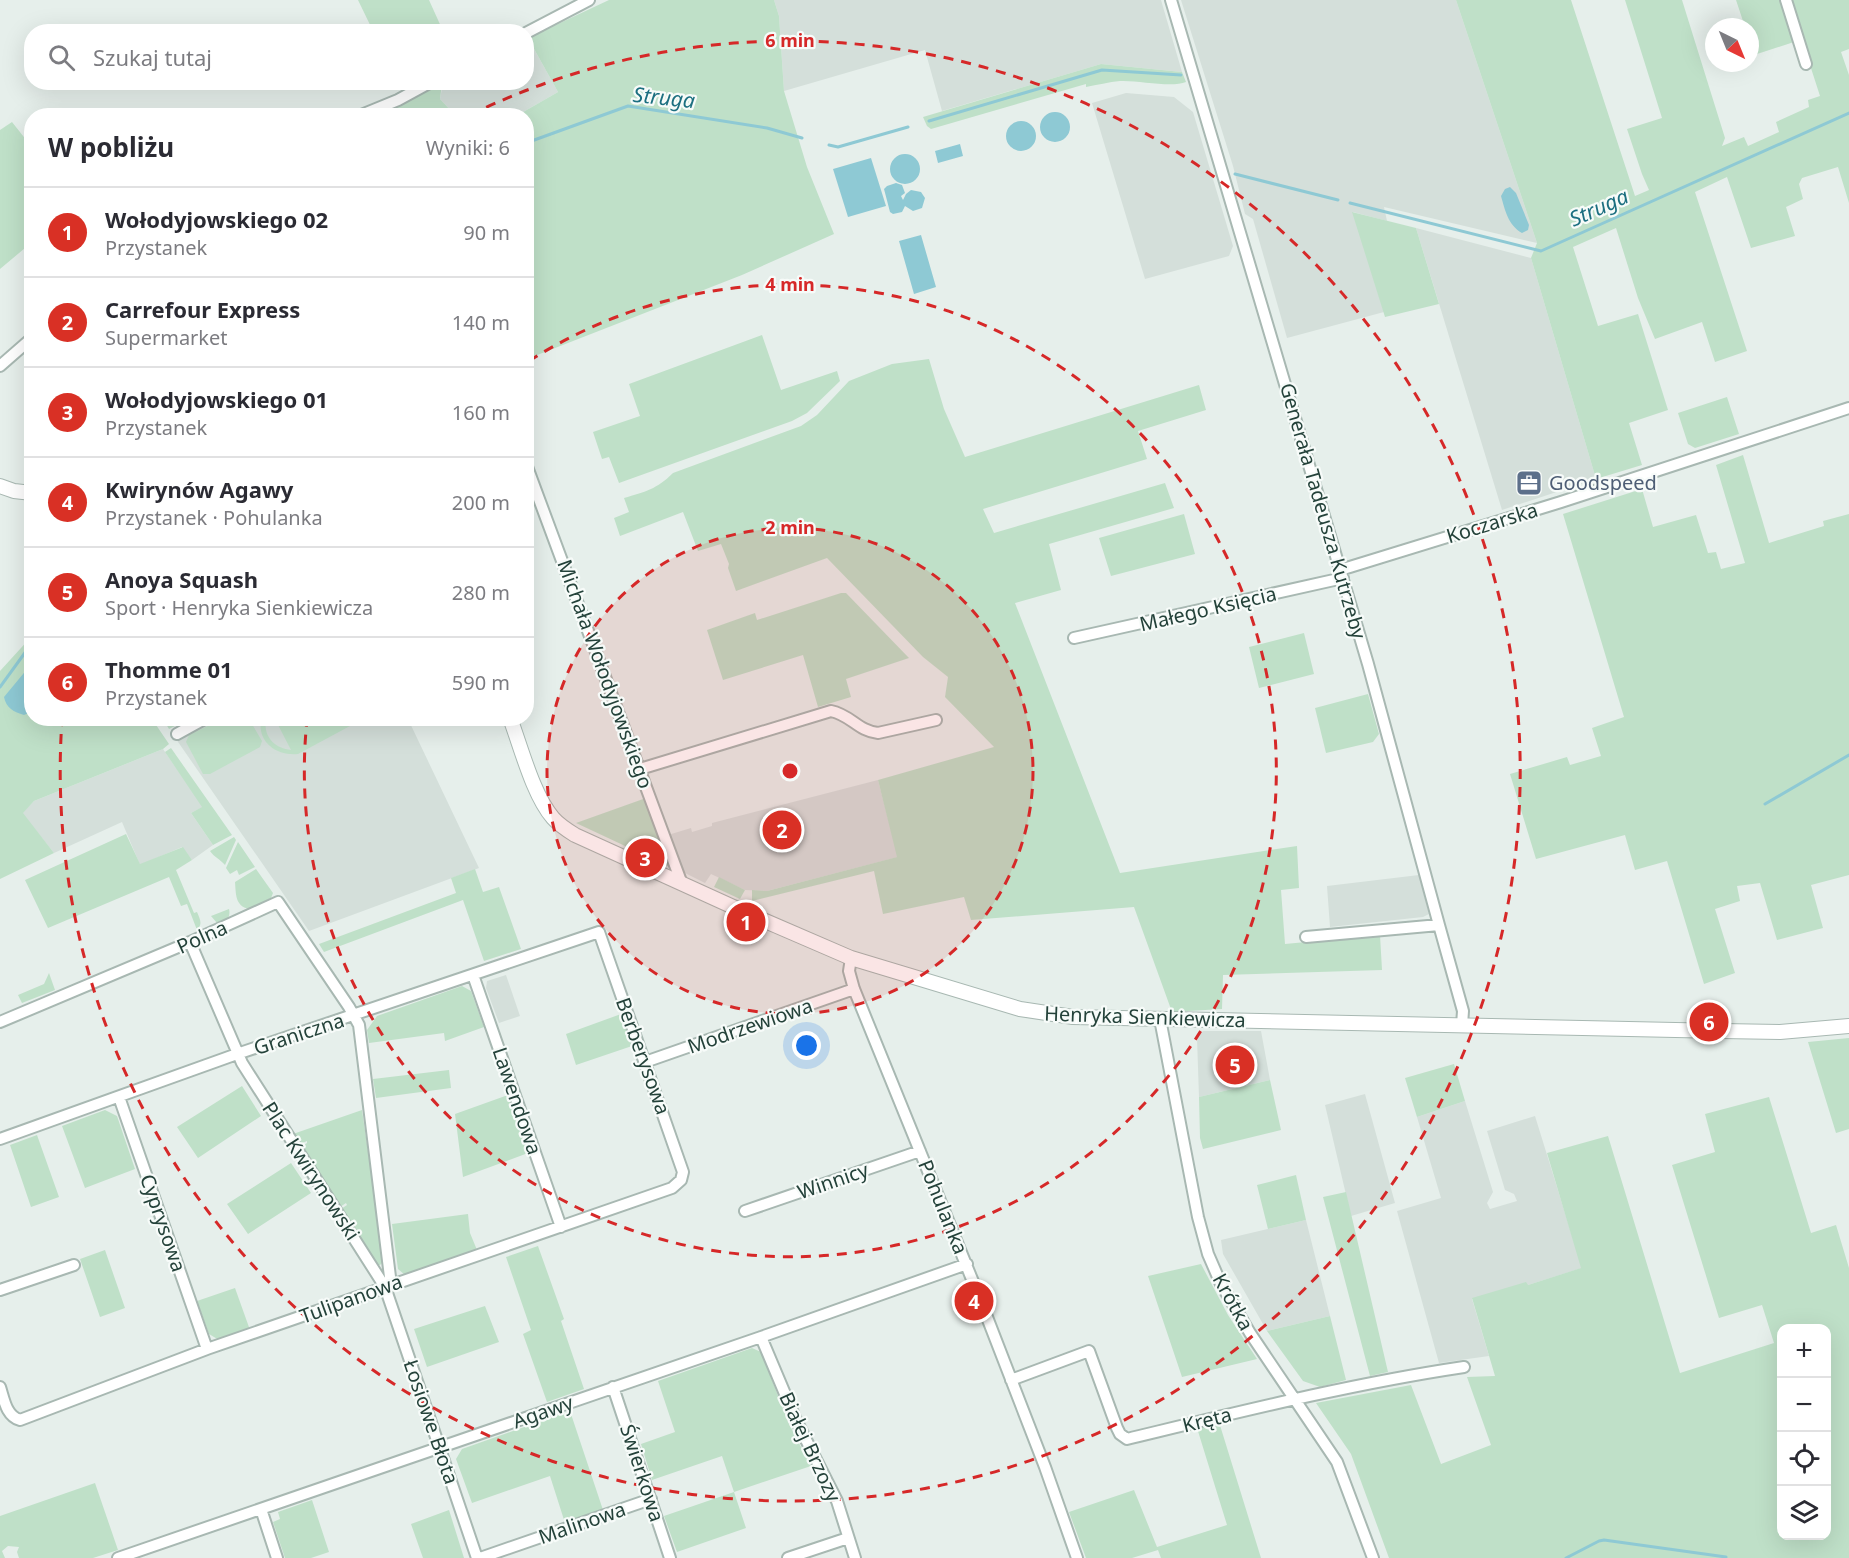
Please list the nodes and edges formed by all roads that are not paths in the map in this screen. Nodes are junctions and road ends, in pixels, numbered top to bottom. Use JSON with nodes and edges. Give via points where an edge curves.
{"nodes":[{"id":1,"x":589,"y":0,"type":"edge"},
{"id":2,"x":1171,"y":0,"type":"edge"},
{"id":3,"x":1786,"y":0,"type":"edge"},
{"id":4,"x":534,"y":29,"type":"edge"},
{"id":5,"x":1806,"y":64,"type":"dead end"},
{"id":6,"x":417,"y":90,"type":"edge"},
{"id":7,"x":378,"y":108,"type":"edge"},
{"id":8,"x":24,"y":345,"type":"edge"},
{"id":9,"x":0,"y":366,"type":"edge"},
{"id":10,"x":1849,"y":408,"type":"edge"},
{"id":11,"x":0,"y":486,"type":"edge"},
{"id":12,"x":534,"y":486,"type":"edge"},
{"id":13,"x":24,"y":493,"type":"edge"},
{"id":14,"x":1341,"y":574,"type":"junction"},
{"id":15,"x":1074,"y":639,"type":"dead end"},
{"id":16,"x":936,"y":720,"type":"dead end"},
{"id":17,"x":192,"y":726,"type":"edge"},
{"id":18,"x":513,"y":726,"type":"edge"},
{"id":19,"x":177,"y":734,"type":"dead end"},
{"id":20,"x":640,"y":769,"type":"junction"},
{"id":21,"x":682,"y":884,"type":"junction"},
{"id":22,"x":1438,"y":925,"type":"junction"},
{"id":23,"x":599,"y":932,"type":"joint"},
{"id":24,"x":1306,"y":937,"type":"dead end"},
{"id":25,"x":190,"y":942,"type":"junction"},
{"id":26,"x":851,"y":958,"type":"junction"},
{"id":27,"x":473,"y":975,"type":"junction"},
{"id":28,"x":854,"y":989,"type":"junction"},
{"id":29,"x":353,"y":1015,"type":"junction"},
{"id":30,"x":1160,"y":1019,"type":"junction"},
{"id":31,"x":0,"y":1022,"type":"edge"},
{"id":32,"x":1462,"y":1025,"type":"junction"},
{"id":33,"x":1849,"y":1026,"type":"edge"},
{"id":34,"x":237,"y":1054,"type":"junction"},
{"id":35,"x":645,"y":1062,"type":"junction"},
{"id":36,"x":119,"y":1097,"type":"junction"},
{"id":37,"x":0,"y":1139,"type":"edge"},
{"id":38,"x":920,"y":1151,"type":"junction"},
{"id":39,"x":681,"y":1180,"type":"joint"},
{"id":40,"x":745,"y":1212,"type":"dead end"},
{"id":41,"x":561,"y":1227,"type":"junction"},
{"id":42,"x":967,"y":1264,"type":"junction"},
{"id":43,"x":74,"y":1265,"type":"dead end"},
{"id":44,"x":388,"y":1286,"type":"junction"},
{"id":45,"x":0,"y":1290,"type":"edge"},
{"id":46,"x":761,"y":1337,"type":"junction"},
{"id":47,"x":207,"y":1349,"type":"junction"},
{"id":48,"x":1464,"y":1367,"type":"dead end"},
{"id":49,"x":1011,"y":1380,"type":"junction"},
{"id":50,"x":0,"y":1387,"type":"edge"},
{"id":51,"x":613,"y":1388,"type":"junction"},
{"id":52,"x":1293,"y":1399,"type":"junction"},
{"id":53,"x":440,"y":1448,"type":"junction"},
{"id":54,"x":651,"y":1499,"type":"junction"},
{"id":55,"x":261,"y":1509,"type":"junction"},
{"id":56,"x":848,"y":1538,"type":"junction"},
{"id":57,"x":118,"y":1558,"type":"edge"},
{"id":58,"x":277,"y":1558,"type":"edge"},
{"id":59,"x":478,"y":1558,"type":"edge"},
{"id":60,"x":670,"y":1558,"type":"edge"},
{"id":61,"x":788,"y":1558,"type":"edge"},
{"id":62,"x":855,"y":1558,"type":"edge"},
{"id":63,"x":1077,"y":1558,"type":"edge"},
{"id":64,"x":1373,"y":1558,"type":"edge"}],
"edges":[{"from":1,"to":4,"type":"street"},
{"from":2,"to":14,"type":"street","name":"Generała Tadeusza Kutrzeby"},
{"from":3,"to":5,"type":"street"},
{"from":6,"to":7,"type":"street"},
{"from":8,"to":9,"type":"street"},
{"from":10,"to":14,"type":"street","name":"Koczarska"},
{"from":11,"to":13,"type":"street"},
{"from":12,"to":20,"type":"street","name":"Michała Wołodyjowskiego"},
{"from":14,"to":15,"type":"street","name":"Małego Księcia"},
{"from":14,"to":22,"type":"street","name":"Generała Tadeusza Kutrzeby"},
{"from":16,"to":20,"type":"street","via":[[878,733],[831,711]]},
{"from":17,"to":19,"type":"street"},
{"from":18,"to":21,"type":"street","name":"Henryka Sienkiewicza","via":[[543,804],[562,827]]},
{"from":20,"to":21,"type":"street","name":"Michała Wołodyjowskiego"},
{"from":21,"to":26,"type":"street","name":"Henryka Sienkiewicza"},
{"from":22,"to":24,"type":"street"},
{"from":22,"to":32,"type":"street","name":"Generała Tadeusza Kutrzeby","via":[[1464,1011]]},
{"from":23,"to":27,"type":"street","name":"Graniczna"},
{"from":23,"to":35,"type":"street","name":"Berberysowa"},
{"from":25,"to":29,"type":"street","name":"Polna","via":[[278,903]]},
{"from":25,"to":31,"type":"street","name":"Polna"},
{"from":25,"to":34,"type":"street","name":"Plac Kwirynowski"},
{"from":26,"to":28,"type":"street","name":"Pohulanka","via":[[849,971]]},
{"from":26,"to":30,"type":"street","name":"Henryka Sienkiewicza","via":[[1020,1010],[1073,1017]]},
{"from":27,"to":29,"type":"street","name":"Graniczna"},
{"from":27,"to":41,"type":"street","name":"Lawendowa"},
{"from":28,"to":35,"type":"street","name":"Modrzewiowa"},
{"from":28,"to":38,"type":"street","name":"Pohulanka"},
{"from":29,"to":34,"type":"street","name":"Graniczna"},
{"from":29,"to":44,"type":"street","name":"Plac Kwirynowski","via":[[359,1025]]},
{"from":30,"to":32,"type":"street","name":"Henryka Sienkiewicza"},
{"from":30,"to":52,"type":"street","name":"Krótka","via":[[1208,1254],[1221,1284]]},
{"from":32,"to":33,"type":"street","name":"Henryka Sienkiewicza","via":[[1780,1032]]},
{"from":34,"to":36,"type":"street","name":"Graniczna"},
{"from":34,"to":44,"type":"street","name":"Plac Kwirynowski"},
{"from":35,"to":39,"type":"street","name":"Berberysowa","via":[[682,1166]]},
{"from":36,"to":37,"type":"street","name":"Graniczna"},
{"from":36,"to":47,"type":"street","name":"Cyprysowa"},
{"from":38,"to":40,"type":"street","name":"Winnicy"},
{"from":38,"to":42,"type":"street","name":"Pohulanka"},
{"from":39,"to":41,"type":"street","name":"Tulipanowa","via":[[672,1188]]},
{"from":41,"to":44,"type":"street","name":"Tulipanowa"},
{"from":42,"to":46,"type":"street","name":"Agawy"},
{"from":42,"to":49,"type":"street","name":"Pohulanka"},
{"from":43,"to":45,"type":"street"},
{"from":44,"to":47,"type":"street","name":"Tulipanowa"},
{"from":44,"to":53,"type":"street","name":"Łosiowe Błota"},
{"from":46,"to":51,"type":"street","name":"Agawy"},
{"from":46,"to":56,"type":"street","name":"Białej Brzozy","via":[[837,1502]]},
{"from":47,"to":50,"type":"street","name":"Tulipanowa","via":[[20,1420],[9,1412]]},
{"from":48,"to":52,"type":"street","name":"Kręta"},
{"from":49,"to":52,"type":"street","name":"Kręta","via":[[1089,1352],[1117,1428],[1127,1439]]},
{"from":49,"to":63,"type":"street","name":"Pohulanka"},
{"from":51,"to":53,"type":"street","name":"Agawy"},
{"from":51,"to":54,"type":"street","name":"Świerkowa"},
{"from":52,"to":64,"type":"street","name":"Krótka","via":[[1337,1462]]},
{"from":53,"to":55,"type":"street","name":"Agawy"},
{"from":53,"to":59,"type":"street","name":"Łosiowe Błota"},
{"from":54,"to":59,"type":"street","name":"Malinowa"},
{"from":54,"to":60,"type":"street","name":"Świerkowa"},
{"from":55,"to":57,"type":"street","name":"Agawy"},
{"from":55,"to":58,"type":"street"},
{"from":56,"to":61,"type":"street"},
{"from":56,"to":62,"type":"street","name":"Białej Brzozy"}]}
